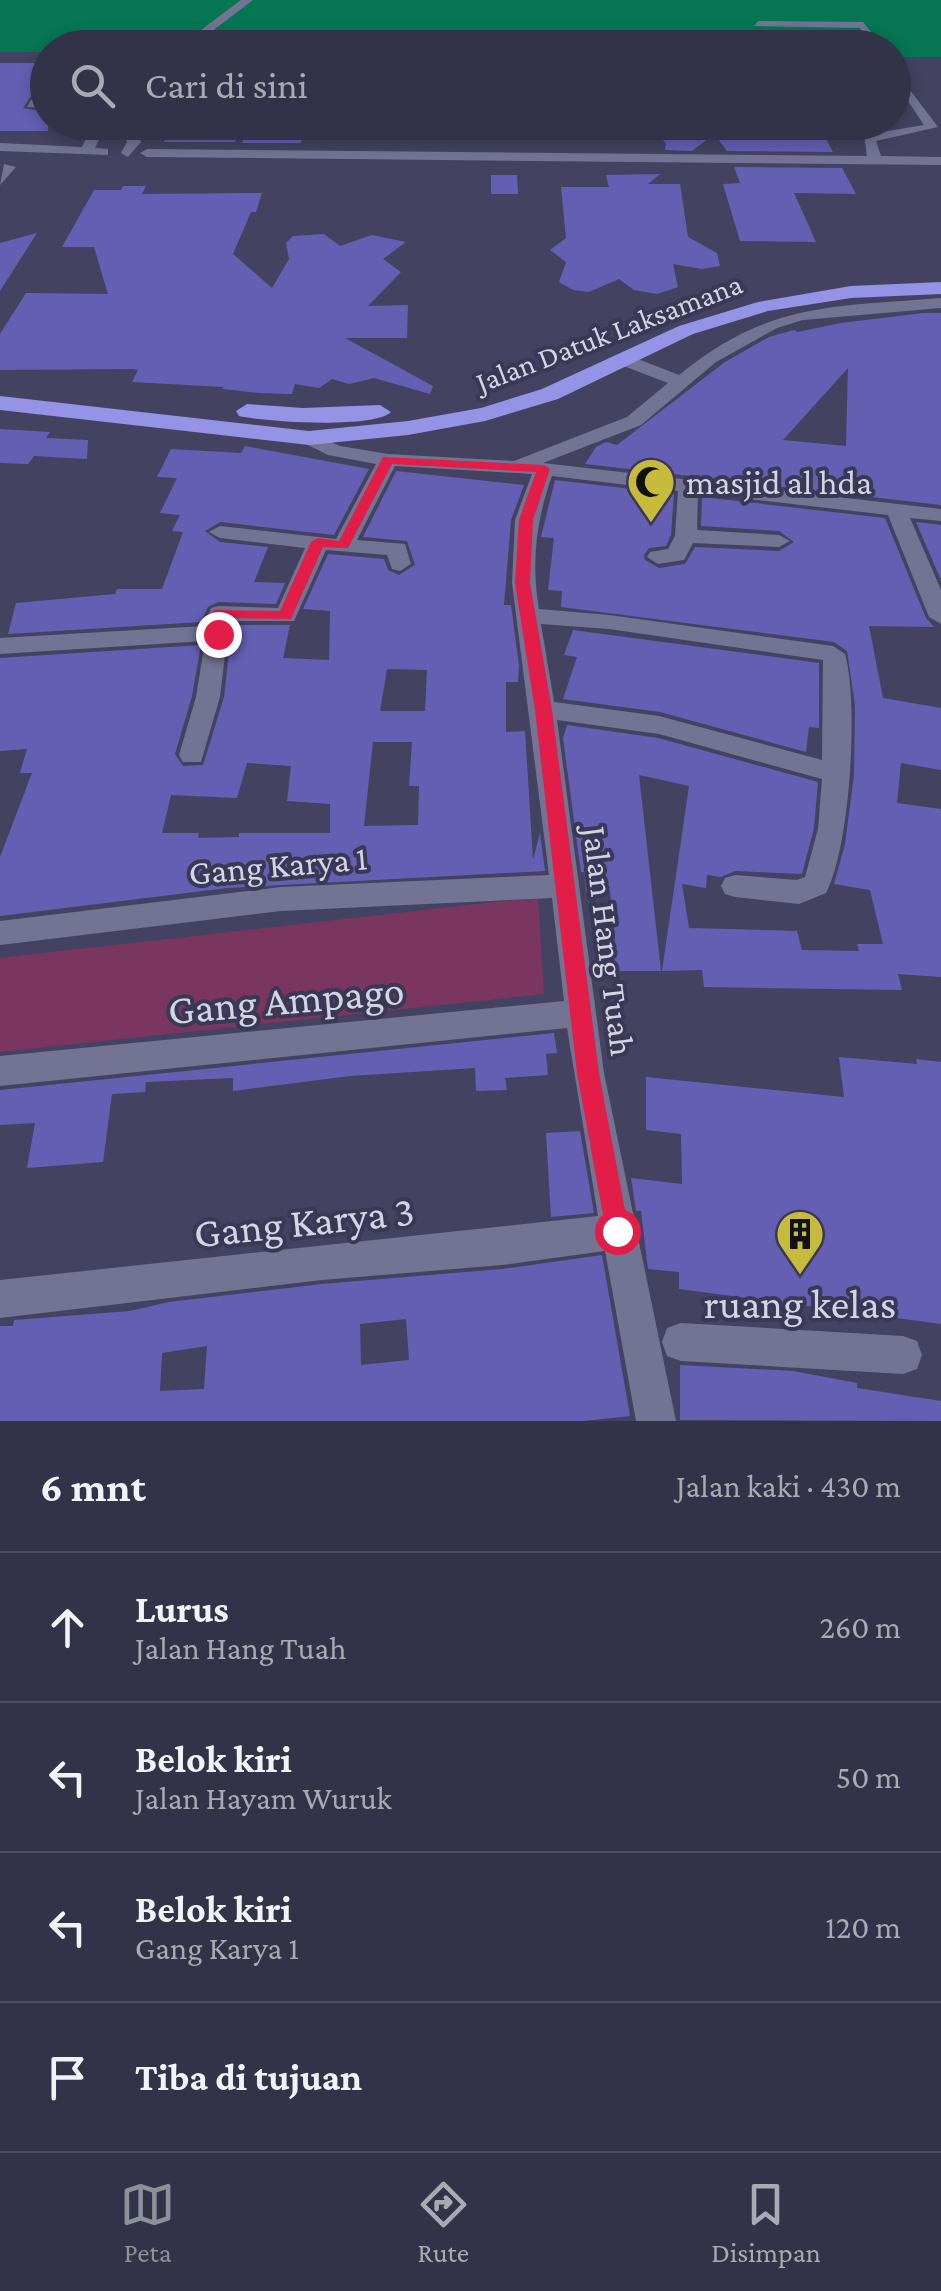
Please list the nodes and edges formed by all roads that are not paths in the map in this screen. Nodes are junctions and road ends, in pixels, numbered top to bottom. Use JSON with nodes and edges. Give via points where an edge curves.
{"nodes":[{"id":1,"x":248,"y":0,"type":"edge"},
{"id":2,"x":758,"y":24,"type":"dead end"},
{"id":3,"x":207,"y":30,"type":"edge"},
{"id":4,"x":867,"y":30,"type":"edge"},
{"id":5,"x":911,"y":96,"type":"edge"},
{"id":6,"x":911,"y":130,"type":"edge"},
{"id":7,"x":92,"y":140,"type":"edge"},
{"id":8,"x":133,"y":140,"type":"edge"},
{"id":9,"x":870,"y":140,"type":"edge"},
{"id":10,"x":0,"y":148,"type":"edge"},
{"id":11,"x":86,"y":152,"type":"junction"},
{"id":12,"x":136,"y":153,"type":"junction"},
{"id":13,"x":14,"y":159,"type":"junction"},
{"id":14,"x":875,"y":160,"type":"junction"},
{"id":15,"x":941,"y":160,"type":"edge"},
{"id":16,"x":0,"y":181,"type":"edge"},
{"id":17,"x":937,"y":295,"type":"edge"},
{"id":18,"x":882,"y":298,"type":"junction"},
{"id":19,"x":627,"y":360,"type":"junction"},
{"id":20,"x":681,"y":382,"type":"junction"},
{"id":21,"x":0,"y":385,"type":"edge"},
{"id":22,"x":0,"y":403,"type":"edge"},
{"id":23,"x":309,"y":438,"type":"junction"},
{"id":24,"x":388,"y":460,"type":"junction"},
{"id":25,"x":528,"y":469,"type":"junction"},
{"id":26,"x":688,"y":488,"type":"junction"},
{"id":27,"x":896,"y":510,"type":"junction"},
{"id":28,"x":941,"y":515,"type":"edge"},
{"id":29,"x":220,"y":532,"type":"dead end"},
{"id":30,"x":686,"y":536,"type":"junction"},
{"id":31,"x":780,"y":541,"type":"dead end"},
{"id":32,"x":318,"y":542,"type":"junction"},
{"id":33,"x":343,"y":546,"type":"junction"},
{"id":34,"x":658,"y":557,"type":"dead end"},
{"id":35,"x":400,"y":564,"type":"dead end"},
{"id":36,"x":528,"y":616,"type":"junction"},
{"id":37,"x":941,"y":617,"type":"edge"},
{"id":38,"x":218,"y":634,"type":"junction"},
{"id":39,"x":0,"y":646,"type":"edge"},
{"id":40,"x":544,"y":710,"type":"junction"},
{"id":41,"x":192,"y":755,"type":"dead end"},
{"id":42,"x":836,"y":773,"type":"junction"},
{"id":43,"x":563,"y":886,"type":"junction"},
{"id":44,"x":735,"y":886,"type":"dead end"},
{"id":45,"x":0,"y":933,"type":"edge"},
{"id":46,"x":580,"y":1013,"type":"junction"},
{"id":47,"x":0,"y":1071,"type":"edge"},
{"id":48,"x":617,"y":1231,"type":"junction"},
{"id":49,"x":0,"y":1299,"type":"edge"},
{"id":50,"x":661,"y":1339,"type":"junction"},
{"id":51,"x":904,"y":1355,"type":"dead end"},
{"id":52,"x":656,"y":1421,"type":"edge"}],
"edges":[{"from":1,"to":3,"type":"street"},
{"from":2,"to":4,"type":"street"},
{"from":5,"to":6,"type":"street","via":[[932,126]]},
{"from":7,"to":11,"type":"street"},
{"from":8,"to":12,"type":"street"},
{"from":9,"to":14,"type":"street"},
{"from":10,"to":13,"type":"street"},
{"from":11,"to":12,"type":"street"},
{"from":11,"to":13,"type":"street"},
{"from":12,"to":14,"type":"street"},
{"from":13,"to":16,"type":"street"},
{"from":14,"to":15,"type":"street"},
{"from":17,"to":18,"type":"highway","name":"Jalan Datuk Laksamana"},
{"from":17,"to":21,"type":"highway","name":"Jalan Datuk Laksamana","via":[[804,284],[713,303],[514,387],[406,411],[270,414]]},
{"from":18,"to":19,"type":"highway","name":"Jalan Datuk Laksamana","via":[[802,298],[727,316]]},
{"from":18,"to":20,"type":"street","via":[[770,324]]},
{"from":19,"to":20,"type":"street"},
{"from":19,"to":23,"type":"highway","name":"Jalan Datuk Laksamana","via":[[486,414]]},
{"from":20,"to":25,"type":"street","via":[[634,422]]},
{"from":22,"to":23,"type":"highway","name":"Jalan Datuk Laksamana"},
{"from":23,"to":24,"type":"street","via":[[335,451]]},
{"from":24,"to":25,"type":"street"},
{"from":24,"to":33,"type":"street"},
{"from":25,"to":26,"type":"street"},
{"from":25,"to":36,"type":"street","name":"Jalan Hang Tuah","via":[[522,553]]},
{"from":26,"to":27,"type":"street"},
{"from":26,"to":30,"type":"street"},
{"from":27,"to":28,"type":"street"},
{"from":27,"to":37,"type":"street"},
{"from":29,"to":32,"type":"street"},
{"from":30,"to":31,"type":"street"},
{"from":30,"to":34,"type":"street","via":[[676,555]]},
{"from":32,"to":33,"type":"street"},
{"from":32,"to":38,"type":"street","via":[[286,616],[220,613]]},
{"from":33,"to":35,"type":"street","via":[[397,548]]},
{"from":36,"to":40,"type":"street","name":"Jalan Hang Tuah"},
{"from":36,"to":42,"type":"street","via":[[830,652],[837,674]]},
{"from":38,"to":39,"type":"street"},
{"from":38,"to":41,"type":"street"},
{"from":40,"to":42,"type":"street","via":[[658,726]]},
{"from":40,"to":43,"type":"street","name":"Jalan Hang Tuah"},
{"from":42,"to":44,"type":"street","via":[[834,820],[816,885],[799,892]]},
{"from":43,"to":45,"type":"street","name":"Gang Karya 1","via":[[281,899]]},
{"from":43,"to":46,"type":"street","name":"Jalan Hang Tuah"},
{"from":46,"to":47,"type":"street","name":"Gang Ampago"},
{"from":46,"to":48,"type":"street","name":"Jalan Hang Tuah"},
{"from":48,"to":49,"type":"street","name":"Gang Karya 3"},
{"from":48,"to":50,"type":"street","name":"Jalan Hang Tuah"},
{"from":50,"to":51,"type":"street"},
{"from":50,"to":52,"type":"street","name":"Jalan Hang Tuah"}]}
